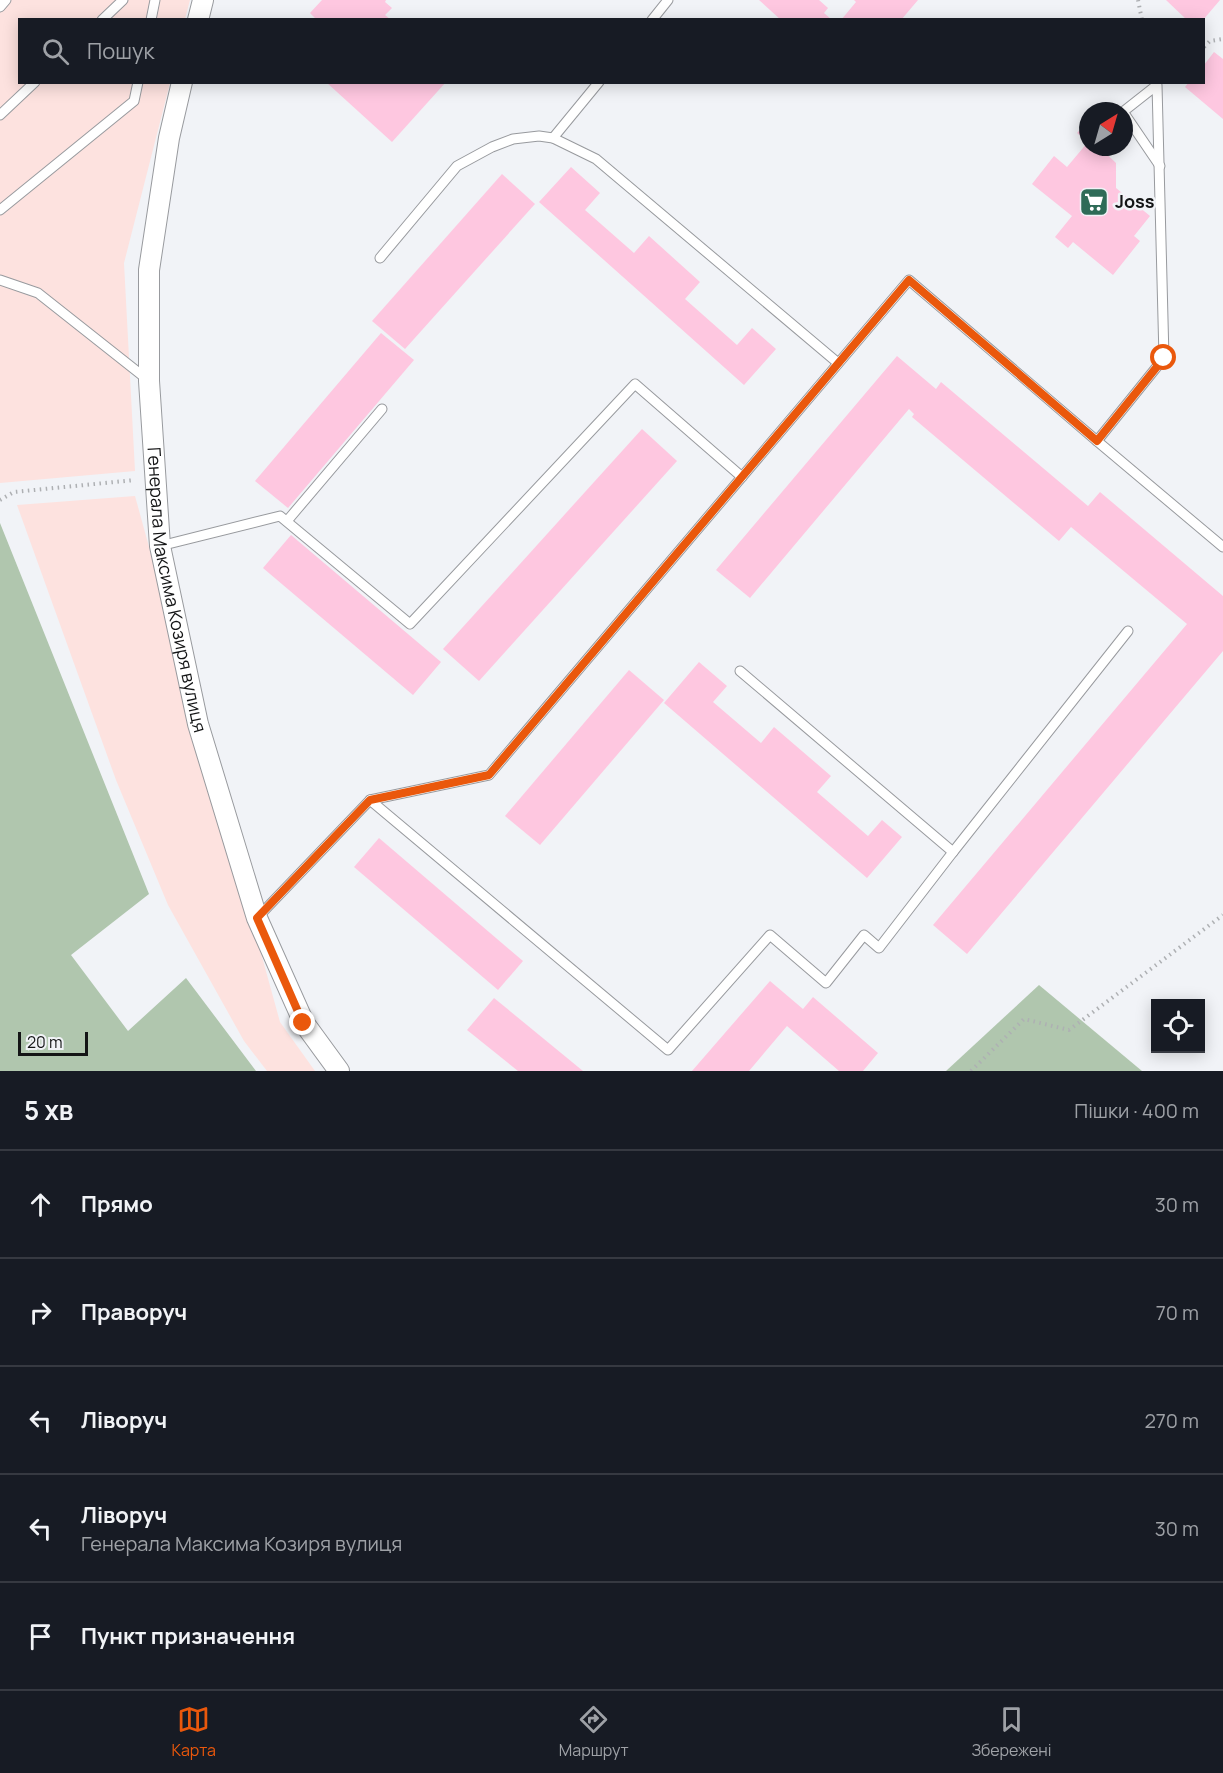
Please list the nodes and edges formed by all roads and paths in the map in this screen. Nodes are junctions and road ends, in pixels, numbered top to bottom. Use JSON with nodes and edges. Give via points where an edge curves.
{"nodes":[{"id":1,"x":6,"y":0,"type":"edge"},
{"id":2,"x":123,"y":0,"type":"edge"},
{"id":3,"x":154,"y":0,"type":"edge"},
{"id":4,"x":203,"y":0,"type":"edge"},
{"id":5,"x":668,"y":0,"type":"edge"},
{"id":6,"x":1138,"y":0,"type":"edge"},
{"id":7,"x":0,"y":7,"type":"edge"},
{"id":8,"x":104,"y":18,"type":"edge"},
{"id":9,"x":151,"y":18,"type":"edge"},
{"id":10,"x":198,"y":18,"type":"edge"},
{"id":11,"x":654,"y":18,"type":"edge"},
{"id":12,"x":1142,"y":18,"type":"edge"},
{"id":13,"x":1223,"y":39,"type":"edge"},
{"id":14,"x":1205,"y":45,"type":"edge"},
{"id":15,"x":33,"y":84,"type":"edge"},
{"id":16,"x":138,"y":84,"type":"edge"},
{"id":17,"x":182,"y":84,"type":"edge"},
{"id":18,"x":597,"y":84,"type":"edge"},
{"id":19,"x":1133,"y":105,"type":"edge"},
{"id":20,"x":0,"y":116,"type":"edge"},
{"id":21,"x":1133,"y":126,"type":"edge"},
{"id":22,"x":553,"y":138,"type":"junction"},
{"id":23,"x":1160,"y":166,"type":"junction"},
{"id":24,"x":0,"y":210,"type":"edge"},
{"id":25,"x":380,"y":258,"type":"dead end"},
{"id":26,"x":0,"y":280,"type":"edge"},
{"id":27,"x":838,"y":363,"type":"junction"},
{"id":28,"x":149,"y":381,"type":"junction"},
{"id":29,"x":381,"y":409,"type":"dead end"},
{"id":30,"x":1097,"y":441,"type":"junction"},
{"id":31,"x":742,"y":477,"type":"junction"},
{"id":32,"x":154,"y":478,"type":"junction"},
{"id":33,"x":0,"y":500,"type":"edge"},
{"id":34,"x":286,"y":521,"type":"junction"},
{"id":35,"x":160,"y":546,"type":"junction"},
{"id":36,"x":1223,"y":547,"type":"edge"},
{"id":37,"x":1128,"y":631,"type":"dead end"},
{"id":38,"x":740,"y":671,"type":"dead end"},
{"id":39,"x":370,"y":800,"type":"junction"},
{"id":40,"x":953,"y":852,"type":"junction"},
{"id":41,"x":1223,"y":915,"type":"edge"},
{"id":42,"x":257,"y":918,"type":"junction"},
{"id":43,"x":339,"y":1071,"type":"edge"},
{"id":44,"x":972,"y":1071,"type":"edge"}],
"edges":[{"from":1,"to":7,"type":"lane"},
{"from":2,"to":8,"type":"lane"},
{"from":3,"to":9,"type":"lane"},
{"from":4,"to":10,"type":"street"},
{"from":5,"to":11,"type":"lane"},
{"from":6,"to":12,"type":"path"},
{"from":13,"to":14,"type":"path"},
{"from":15,"to":20,"type":"lane"},
{"from":16,"to":24,"type":"lane","via":[[134,101]]},
{"from":17,"to":28,"type":"street","name":"Генерала Максима Козиря вулиця","via":[[169,138],[149,270]]},
{"from":18,"to":22,"type":"lane"},
{"from":19,"to":23,"type":"lane","via":[[1157,85]]},
{"from":21,"to":23,"type":"lane"},
{"from":22,"to":25,"type":"lane","via":[[513,139],[457,166]]},
{"from":22,"to":27,"type":"lane","via":[[596,159]]},
{"from":23,"to":30,"type":"lane","via":[[1164,358]]},
{"from":26,"to":28,"type":"lane","via":[[38,293]]},
{"from":27,"to":30,"type":"lane","via":[[909,280]]},
{"from":27,"to":31,"type":"lane"},
{"from":28,"to":32,"type":"street","name":"Генерала Максима Козиря вулиця"},
{"from":29,"to":34,"type":"lane"},
{"from":30,"to":36,"type":"lane"},
{"from":31,"to":34,"type":"lane","via":[[635,384],[410,624]]},
{"from":31,"to":39,"type":"lane","via":[[489,775]]},
{"from":32,"to":33,"type":"path","via":[[14,492]]},
{"from":32,"to":35,"type":"street","name":"Генерала Максима Козиря вулиця"},
{"from":34,"to":35,"type":"lane","via":[[280,516]]},
{"from":35,"to":42,"type":"street","name":"Генерала Максима Козиря вулиця","via":[[198,724]]},
{"from":37,"to":40,"type":"lane"},
{"from":38,"to":40,"type":"lane"},
{"from":39,"to":40,"type":"lane","via":[[668,1050],[770,935],[826,983],[864,935],[879,948]]},
{"from":39,"to":42,"type":"lane"},
{"from":41,"to":44,"type":"path","via":[[1069,1030],[1024,1019]]},
{"from":42,"to":43,"type":"street","name":"Генерала Максима Козиря вулиця","via":[[303,1023]]}]}
